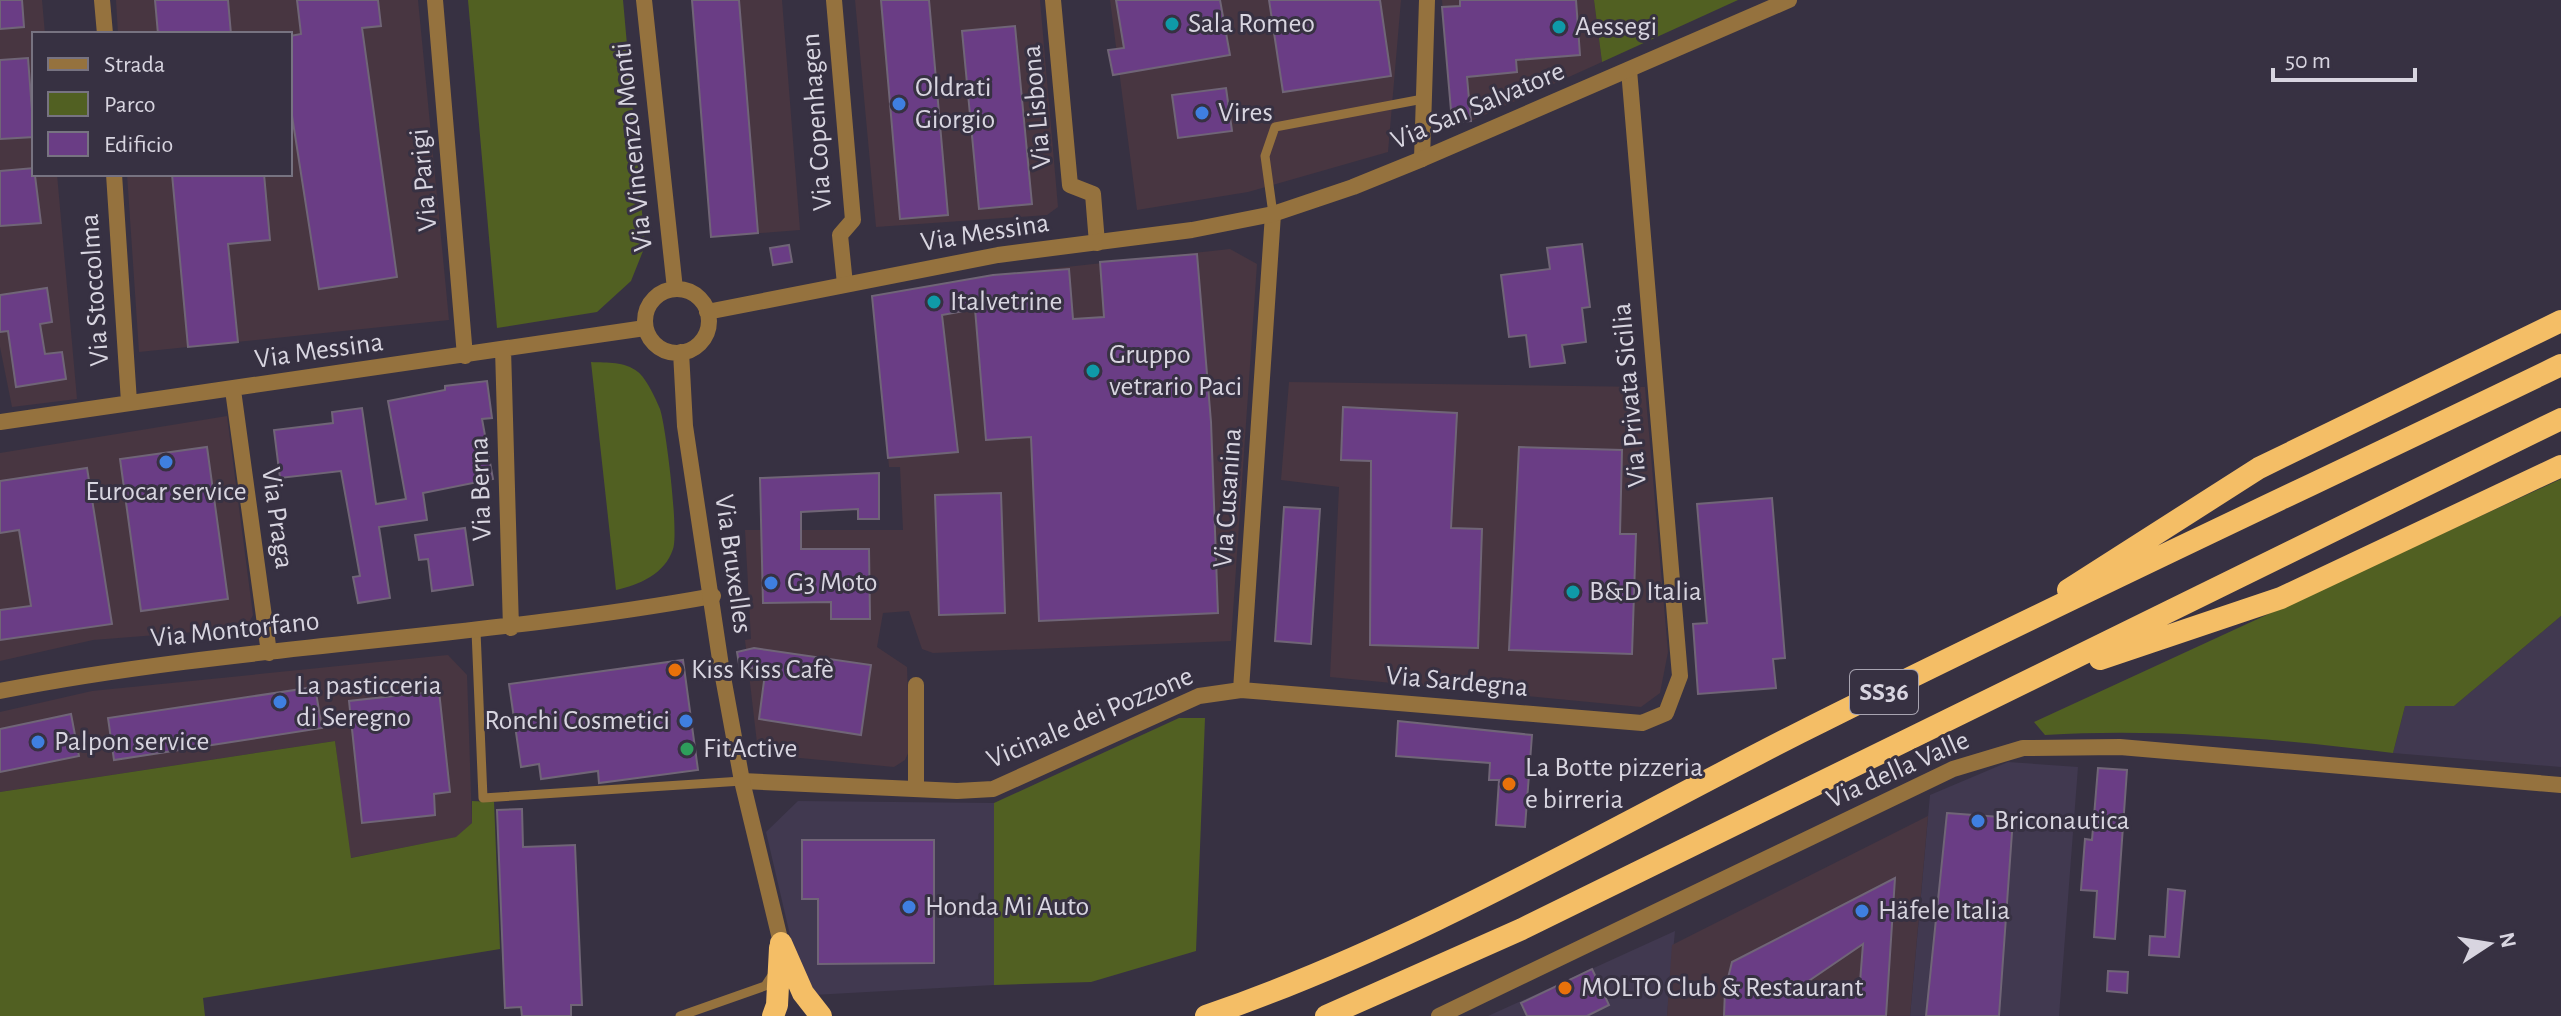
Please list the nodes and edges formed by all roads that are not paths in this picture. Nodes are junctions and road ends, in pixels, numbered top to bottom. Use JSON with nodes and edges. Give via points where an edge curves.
{"nodes":[{"id":1,"x":102,"y":0,"type":"edge"},
{"id":2,"x":435,"y":0,"type":"edge"},
{"id":3,"x":644,"y":0,"type":"edge"},
{"id":4,"x":834,"y":0,"type":"edge"},
{"id":5,"x":1053,"y":0,"type":"edge"},
{"id":6,"x":1427,"y":0,"type":"edge"},
{"id":7,"x":1789,"y":0,"type":"edge"},
{"id":8,"x":105,"y":32,"type":"edge"},
{"id":9,"x":1629,"y":70,"type":"junction"},
{"id":10,"x":1423,"y":99,"type":"junction"},
{"id":11,"x":1422,"y":159,"type":"junction"},
{"id":12,"x":114,"y":176,"type":"edge"},
{"id":13,"x":1273,"y":214,"type":"junction"},
{"id":14,"x":1097,"y":243,"type":"junction"},
{"id":15,"x":845,"y":284,"type":"junction"},
{"id":16,"x":675,"y":289,"type":"junction"},
{"id":17,"x":707,"y":312,"type":"junction"},
{"id":18,"x":2561,"y":321,"type":"edge"},
{"id":19,"x":645,"y":328,"type":"junction"},
{"id":20,"x":503,"y":349,"type":"junction"},
{"id":21,"x":681,"y":352,"type":"junction"},
{"id":22,"x":465,"y":356,"type":"junction"},
{"id":23,"x":2561,"y":365,"type":"edge"},
{"id":24,"x":233,"y":390,"type":"junction"},
{"id":25,"x":129,"y":402,"type":"junction"},
{"id":26,"x":2561,"y":419,"type":"edge"},
{"id":27,"x":0,"y":422,"type":"edge"},
{"id":28,"x":2561,"y":466,"type":"edge"},
{"id":29,"x":713,"y":596,"type":"junction"},
{"id":30,"x":511,"y":628,"type":"junction"},
{"id":31,"x":476,"y":631,"type":"junction"},
{"id":32,"x":1978,"y":647,"type":"junction"},
{"id":33,"x":269,"y":653,"type":"junction"},
{"id":34,"x":916,"y":685,"type":"dead end"},
{"id":35,"x":2016,"y":687,"type":"junction"},
{"id":36,"x":1241,"y":690,"type":"junction"},
{"id":37,"x":0,"y":691,"type":"edge"},
{"id":38,"x":1666,"y":713,"type":"joint"},
{"id":39,"x":742,"y":781,"type":"junction"},
{"id":40,"x":2561,"y":785,"type":"edge"},
{"id":41,"x":916,"y":789,"type":"junction"},
{"id":42,"x":781,"y":943,"type":"junction"},
{"id":43,"x":680,"y":1016,"type":"edge"},
{"id":44,"x":773,"y":1016,"type":"edge"},
{"id":45,"x":821,"y":1016,"type":"edge"},
{"id":46,"x":1206,"y":1016,"type":"edge"},
{"id":47,"x":1326,"y":1016,"type":"edge"},
{"id":48,"x":1439,"y":1016,"type":"edge"}],
"edges":[{"from":1,"to":8,"type":"street"},
{"from":2,"to":22,"type":"street","name":"Via Parigi"},
{"from":3,"to":16,"type":"street","name":"Via Vincenzo Monti"},
{"from":4,"to":15,"type":"street","name":"Via Copenhagen","via":[[853,220],[840,235]]},
{"from":5,"to":14,"type":"street","name":"Via Lisbona","via":[[1070,185],[1093,194]]},
{"from":6,"to":10,"type":"street"},
{"from":7,"to":9,"type":"street","name":"Via San Salvatore"},
{"from":9,"to":11,"type":"street","name":"Via San Salvatore"},
{"from":9,"to":38,"type":"street","name":"Via Privata Sicilia","via":[[1680,676]]},
{"from":10,"to":11,"type":"street"},
{"from":10,"to":13,"type":"lane","via":[[1275,127],[1265,156]]},
{"from":11,"to":13,"type":"street","name":"Via San Salvatore"},
{"from":12,"to":25,"type":"street","name":"Via Stoccolma"},
{"from":13,"to":14,"type":"street","name":"Via Messina"},
{"from":13,"to":36,"type":"street","name":"Via Cusanina"},
{"from":14,"to":15,"type":"street","name":"Via Messina","via":[[998,255]]},
{"from":15,"to":17,"type":"street","name":"Via Messina"},
{"from":16,"to":17,"type":"street","via":[[695,295]]},
{"from":16,"to":19,"type":"street","via":[[648,306]]},
{"from":17,"to":21,"type":"street","via":[[704,338]]},
{"from":18,"to":32,"type":"highway","via":[[2259,468]]},
{"from":19,"to":20,"type":"street","name":"Via Messina"},
{"from":19,"to":21,"type":"street","via":[[655,344]]},
{"from":20,"to":22,"type":"street","name":"Via Messina"},
{"from":20,"to":30,"type":"street","name":"Via Berna"},
{"from":21,"to":29,"type":"street","name":"Via Bruxelles","via":[[685,426]]},
{"from":22,"to":24,"type":"street","name":"Via Messina"},
{"from":23,"to":32,"type":"highway","number":"SS36"},
{"from":24,"to":25,"type":"street","name":"Via Messina"},
{"from":24,"to":33,"type":"street","name":"Via Praga"},
{"from":25,"to":27,"type":"street","name":"Via Messina"},
{"from":26,"to":35,"type":"highway","number":"SS36"},
{"from":28,"to":35,"type":"highway","via":[[2281,598]]},
{"from":29,"to":30,"type":"street","name":"Via Montorfano"},
{"from":29,"to":39,"type":"street","name":"Via Bruxelles"},
{"from":30,"to":31,"type":"street","name":"Via Montorfano"},
{"from":31,"to":33,"type":"street","name":"Via Montorfano"},
{"from":31,"to":39,"type":"lane","via":[[483,798]]},
{"from":32,"to":46,"type":"highway","number":"SS36","via":[[1422,926],[1292,986]]},
{"from":33,"to":37,"type":"street","name":"Via Montorfano","via":[[111,670]]},
{"from":34,"to":41,"type":"street"},
{"from":35,"to":47,"type":"highway","number":"SS36","via":[[1522,929]]},
{"from":36,"to":38,"type":"street","name":"Via Sardegna","via":[[1642,723]]},
{"from":36,"to":41,"type":"street","name":"Vicinale dei Pozzone","via":[[1199,696],[993,789]]},
{"from":39,"to":41,"type":"street","name":"Vicinale dei Pozzone"},
{"from":39,"to":42,"type":"street","name":"Via Bruxelles"},
{"from":40,"to":48,"type":"street","name":"Via della Valle","via":[[2120,747],[2023,748],[1953,769]]},
{"from":42,"to":43,"type":"lane","via":[[765,986]]},
{"from":42,"to":44,"type":"highway"},
{"from":42,"to":45,"type":"highway","via":[[803,993]]}]}
